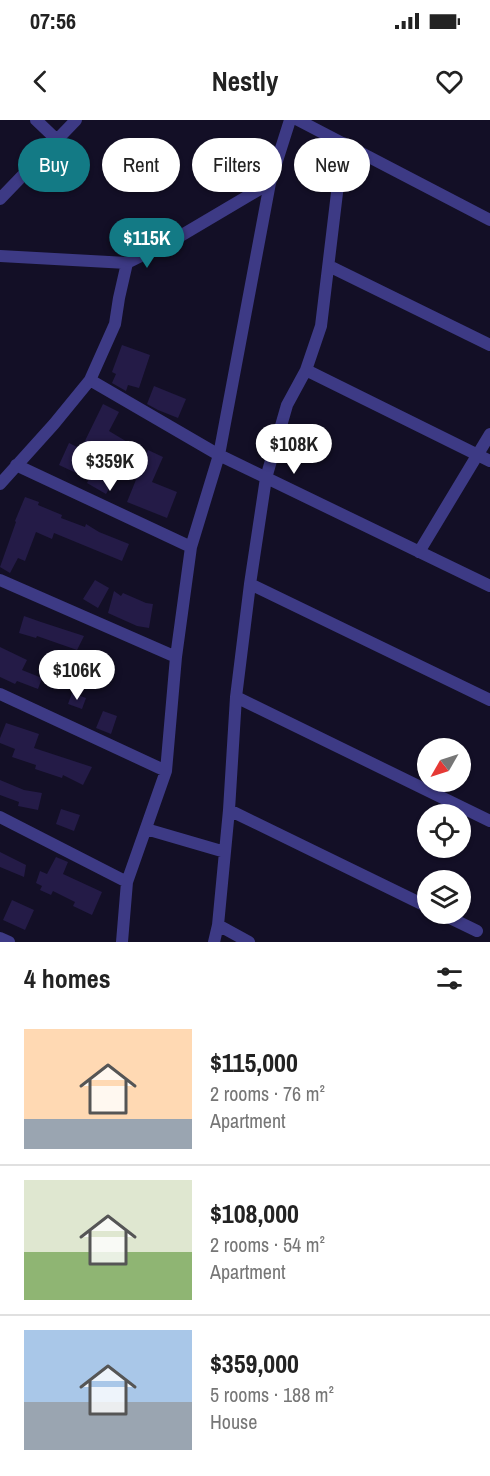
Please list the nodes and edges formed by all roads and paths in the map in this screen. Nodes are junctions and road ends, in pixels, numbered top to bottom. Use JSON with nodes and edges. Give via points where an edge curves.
{"nodes":[{"id":1,"x":36,"y":120,"type":"edge"},
{"id":2,"x":76,"y":120,"type":"edge"},
{"id":3,"x":290,"y":120,"type":"edge"},
{"id":4,"x":298,"y":120,"type":"edge"},
{"id":5,"x":55,"y":138,"type":"edge"},
{"id":6,"x":59,"y":138,"type":"edge"},
{"id":7,"x":333,"y":138,"type":"edge"},
{"id":8,"x":282,"y":145,"type":"edge"},
{"id":9,"x":370,"y":157,"type":"edge"},
{"id":10,"x":18,"y":180,"type":"edge"},
{"id":11,"x":255,"y":192,"type":"edge"},
{"id":12,"x":268,"y":192,"type":"edge"},
{"id":13,"x":337,"y":192,"type":"edge"},
{"id":14,"x":0,"y":199,"type":"edge"},
{"id":15,"x":490,"y":220,"type":"edge"},
{"id":16,"x":0,"y":256,"type":"edge"},
{"id":17,"x":127,"y":263,"type":"junction"},
{"id":18,"x":329,"y":266,"type":"junction"},
{"id":19,"x":490,"y":345,"type":"edge"},
{"id":20,"x":306,"y":370,"type":"junction"},
{"id":21,"x":90,"y":380,"type":"junction"},
{"id":22,"x":490,"y":434,"type":"edge"},
{"id":23,"x":219,"y":455,"type":"junction"},
{"id":24,"x":478,"y":455,"type":"junction"},
{"id":25,"x":490,"y":461,"type":"edge"},
{"id":26,"x":16,"y":465,"type":"junction"},
{"id":27,"x":266,"y":478,"type":"junction"},
{"id":28,"x":0,"y":484,"type":"edge"},
{"id":29,"x":192,"y":547,"type":"junction"},
{"id":30,"x":419,"y":552,"type":"junction"},
{"id":31,"x":0,"y":580,"type":"edge"},
{"id":32,"x":250,"y":584,"type":"junction"},
{"id":33,"x":490,"y":586,"type":"edge"},
{"id":34,"x":176,"y":657,"type":"junction"},
{"id":35,"x":0,"y":693,"type":"edge"},
{"id":36,"x":236,"y":697,"type":"junction"},
{"id":37,"x":490,"y":700,"type":"edge"},
{"id":38,"x":166,"y":771,"type":"junction"},
{"id":39,"x":229,"y":810,"type":"junction"},
{"id":40,"x":0,"y":817,"type":"edge"},
{"id":41,"x":490,"y":821,"type":"edge"},
{"id":42,"x":146,"y":829,"type":"junction"},
{"id":43,"x":225,"y":852,"type":"junction"},
{"id":44,"x":127,"y":882,"type":"junction"},
{"id":45,"x":417,"y":902,"type":"edge"},
{"id":46,"x":463,"y":924,"type":"edge"},
{"id":47,"x":218,"y":925,"type":"junction"},
{"id":48,"x":477,"y":931,"type":"dead end"},
{"id":49,"x":0,"y":938,"type":"edge"},
{"id":50,"x":9,"y":942,"type":"edge"},
{"id":51,"x":122,"y":942,"type":"edge"},
{"id":52,"x":214,"y":942,"type":"edge"},
{"id":53,"x":249,"y":942,"type":"edge"}],
"edges":[{"from":1,"to":5,"type":"street"},
{"from":2,"to":6,"type":"street"},
{"from":3,"to":8,"type":"street"},
{"from":4,"to":7,"type":"street"},
{"from":9,"to":15,"type":"street"},
{"from":10,"to":14,"type":"street"},
{"from":11,"to":17,"type":"street"},
{"from":12,"to":23,"type":"street"},
{"from":13,"to":18,"type":"street"},
{"from":16,"to":17,"type":"street"},
{"from":17,"to":21,"type":"street","via":[[115,324]]},
{"from":18,"to":19,"type":"street"},
{"from":18,"to":20,"type":"street","via":[[321,326]]},
{"from":20,"to":24,"type":"street"},
{"from":20,"to":27,"type":"street","via":[[288,405]]},
{"from":21,"to":23,"type":"street"},
{"from":21,"to":26,"type":"street"},
{"from":22,"to":24,"type":"street"},
{"from":23,"to":27,"type":"street"},
{"from":23,"to":29,"type":"street"},
{"from":24,"to":25,"type":"street"},
{"from":24,"to":30,"type":"street"},
{"from":26,"to":28,"type":"street"},
{"from":26,"to":29,"type":"street"},
{"from":27,"to":30,"type":"street"},
{"from":27,"to":32,"type":"street"},
{"from":29,"to":34,"type":"street"},
{"from":30,"to":33,"type":"street"},
{"from":31,"to":34,"type":"street"},
{"from":32,"to":36,"type":"street"},
{"from":32,"to":37,"type":"street"},
{"from":34,"to":38,"type":"street"},
{"from":35,"to":38,"type":"street"},
{"from":36,"to":39,"type":"street"},
{"from":36,"to":41,"type":"street"},
{"from":38,"to":42,"type":"street"},
{"from":39,"to":43,"type":"street"},
{"from":39,"to":45,"type":"street"},
{"from":40,"to":44,"type":"street"},
{"from":42,"to":43,"type":"street"},
{"from":42,"to":44,"type":"street"},
{"from":43,"to":47,"type":"street"},
{"from":44,"to":51,"type":"street"},
{"from":46,"to":48,"type":"street"},
{"from":47,"to":52,"type":"street"},
{"from":47,"to":53,"type":"street"},
{"from":49,"to":50,"type":"street"}]}
